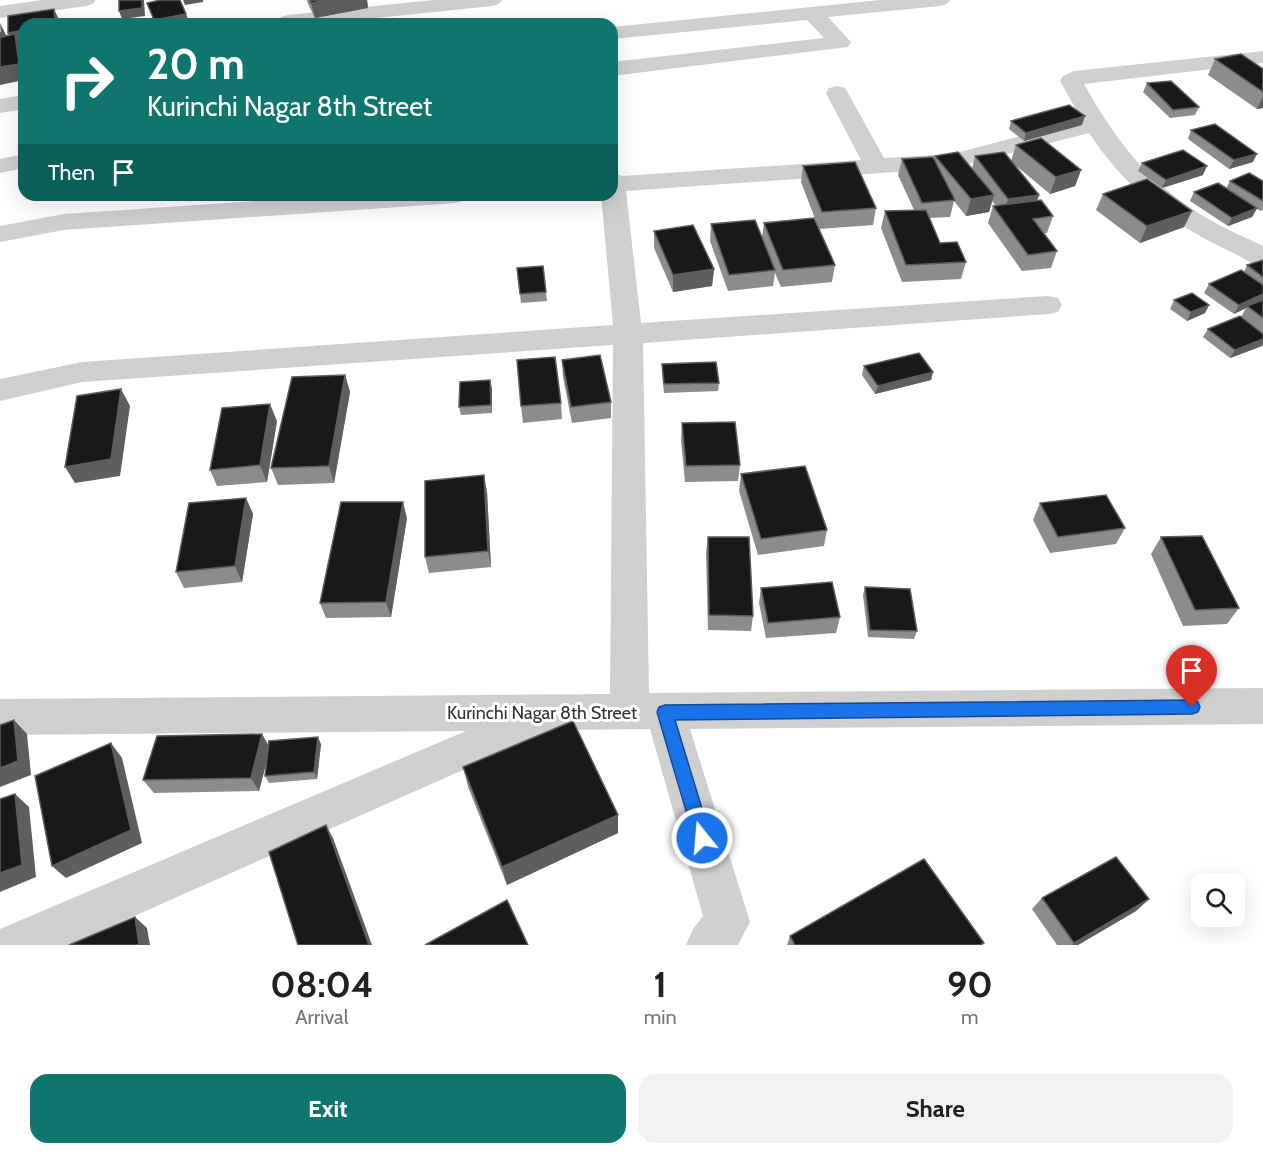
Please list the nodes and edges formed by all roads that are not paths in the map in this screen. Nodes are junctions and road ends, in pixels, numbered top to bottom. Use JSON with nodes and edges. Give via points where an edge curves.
{"nodes":[{"id":1,"x":86,"y":0,"type":"edge"},
{"id":2,"x":302,"y":0,"type":"edge"},
{"id":3,"x":492,"y":0,"type":"edge"},
{"id":4,"x":940,"y":0,"type":"edge"},
{"id":5,"x":826,"y":8,"type":"edge"},
{"id":6,"x":0,"y":12,"type":"edge"},
{"id":7,"x":290,"y":18,"type":"edge"},
{"id":8,"x":332,"y":18,"type":"edge"},
{"id":9,"x":618,"y":32,"type":"edge"},
{"id":10,"x":1263,"y":57,"type":"edge"},
{"id":11,"x":618,"y":68,"type":"edge"},
{"id":12,"x":837,"y":93,"type":"dead end"},
{"id":13,"x":18,"y":103,"type":"edge"},
{"id":14,"x":0,"y":106,"type":"edge"},
{"id":15,"x":1095,"y":124,"type":"junction"},
{"id":16,"x":18,"y":162,"type":"edge"},
{"id":17,"x":0,"y":166,"type":"edge"},
{"id":18,"x":877,"y":167,"type":"junction"},
{"id":19,"x":618,"y":183,"type":"edge"},
{"id":20,"x":369,"y":201,"type":"edge"},
{"id":21,"x":614,"y":201,"type":"edge"},
{"id":22,"x":0,"y":234,"type":"edge"},
{"id":23,"x":1257,"y":248,"type":"edge"},
{"id":24,"x":1048,"y":305,"type":"dead end"},
{"id":25,"x":628,"y":334,"type":"junction"},
{"id":26,"x":0,"y":390,"type":"edge"},
{"id":27,"x":1263,"y":706,"type":"edge"},
{"id":28,"x":650,"y":712,"type":"junction"},
{"id":29,"x":551,"y":713,"type":"junction"},
{"id":30,"x":0,"y":717,"type":"edge"},
{"id":31,"x":16,"y":945,"type":"edge"},
{"id":32,"x":709,"y":945,"type":"edge"}],
"edges":[{"from":1,"to":6,"type":"street"},
{"from":2,"to":7,"type":"street"},
{"from":3,"to":8,"type":"street"},
{"from":4,"to":5,"type":"street"},
{"from":5,"to":9,"type":"street"},
{"from":5,"to":11,"type":"street","via":[[840,42]]},
{"from":10,"to":15,"type":"street","via":[[1082,76],[1071,81]]},
{"from":12,"to":18,"type":"street"},
{"from":13,"to":14,"type":"street"},
{"from":15,"to":18,"type":"street","via":[[952,161]]},
{"from":15,"to":23,"type":"street","via":[[1123,166],[1156,195],[1225,238]]},
{"from":16,"to":17,"type":"street"},
{"from":18,"to":19,"type":"street"},
{"from":20,"to":22,"type":"street","via":[[64,222]]},
{"from":21,"to":25,"type":"street"},
{"from":24,"to":25,"type":"street"},
{"from":25,"to":26,"type":"street","via":[[82,372]]},
{"from":25,"to":28,"type":"street"},
{"from":27,"to":28,"type":"street","name":"Kurinchi Nagar 8th Street"},
{"from":28,"to":29,"type":"street","name":"Kurinchi Nagar 8th Street"},
{"from":28,"to":32,"type":"street","via":[[665,712],[728,922]]},
{"from":29,"to":30,"type":"street","name":"Kurinchi Nagar 8th Street"},
{"from":29,"to":31,"type":"street"}]}
